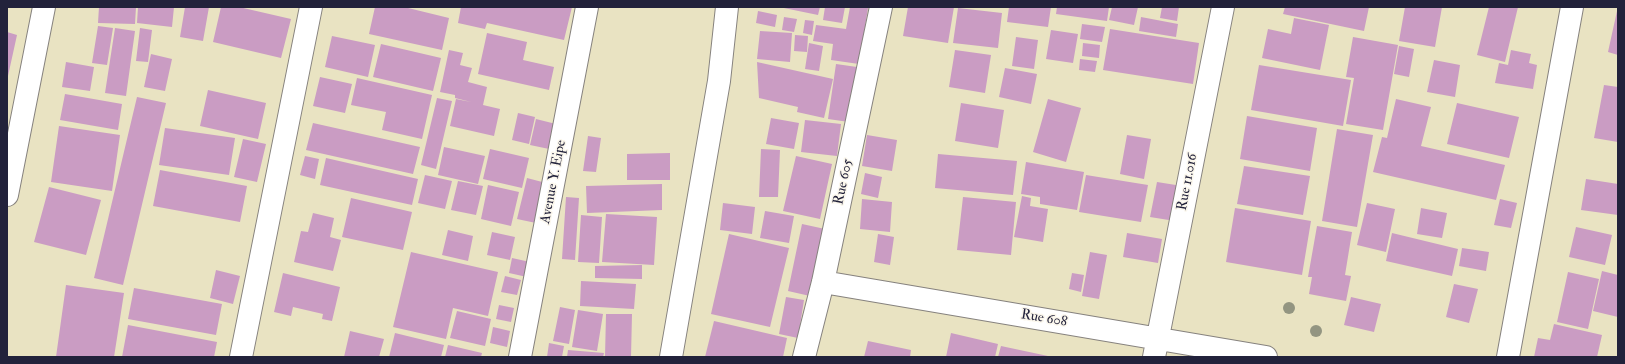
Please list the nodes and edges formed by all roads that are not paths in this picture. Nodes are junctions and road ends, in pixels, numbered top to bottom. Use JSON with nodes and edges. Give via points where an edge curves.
{"nodes":[{"id":1,"x":44,"y":7,"type":"edge"},
{"id":2,"x":311,"y":7,"type":"edge"},
{"id":3,"x":587,"y":7,"type":"edge"},
{"id":4,"x":728,"y":7,"type":"edge"},
{"id":5,"x":881,"y":7,"type":"edge"},
{"id":6,"x":1223,"y":7,"type":"edge"},
{"id":7,"x":1572,"y":7,"type":"edge"},
{"id":8,"x":7,"y":195,"type":"edge"},
{"id":9,"x":823,"y":282,"type":"junction"},
{"id":10,"x":1156,"y":348,"type":"edge"},
{"id":11,"x":241,"y":357,"type":"edge"},
{"id":12,"x":520,"y":357,"type":"edge"},
{"id":13,"x":671,"y":357,"type":"edge"},
{"id":14,"x":804,"y":357,"type":"edge"},
{"id":15,"x":1266,"y":357,"type":"edge"},
{"id":16,"x":1508,"y":357,"type":"edge"}],
"edges":[{"from":1,"to":8,"type":"street"},
{"from":2,"to":11,"type":"street"},
{"from":3,"to":12,"type":"street","name":"Avenue Y. Eipe"},
{"from":4,"to":13,"type":"street","via":[[719,81]]},
{"from":5,"to":9,"type":"street","name":"Rue 605"},
{"from":6,"to":10,"type":"street","name":"Rue 11.016"},
{"from":7,"to":16,"type":"street"},
{"from":9,"to":10,"type":"street","name":"Rue 608"},
{"from":9,"to":14,"type":"street","name":"Rue 605"},
{"from":10,"to":15,"type":"street","name":"Rue 608"}]}
